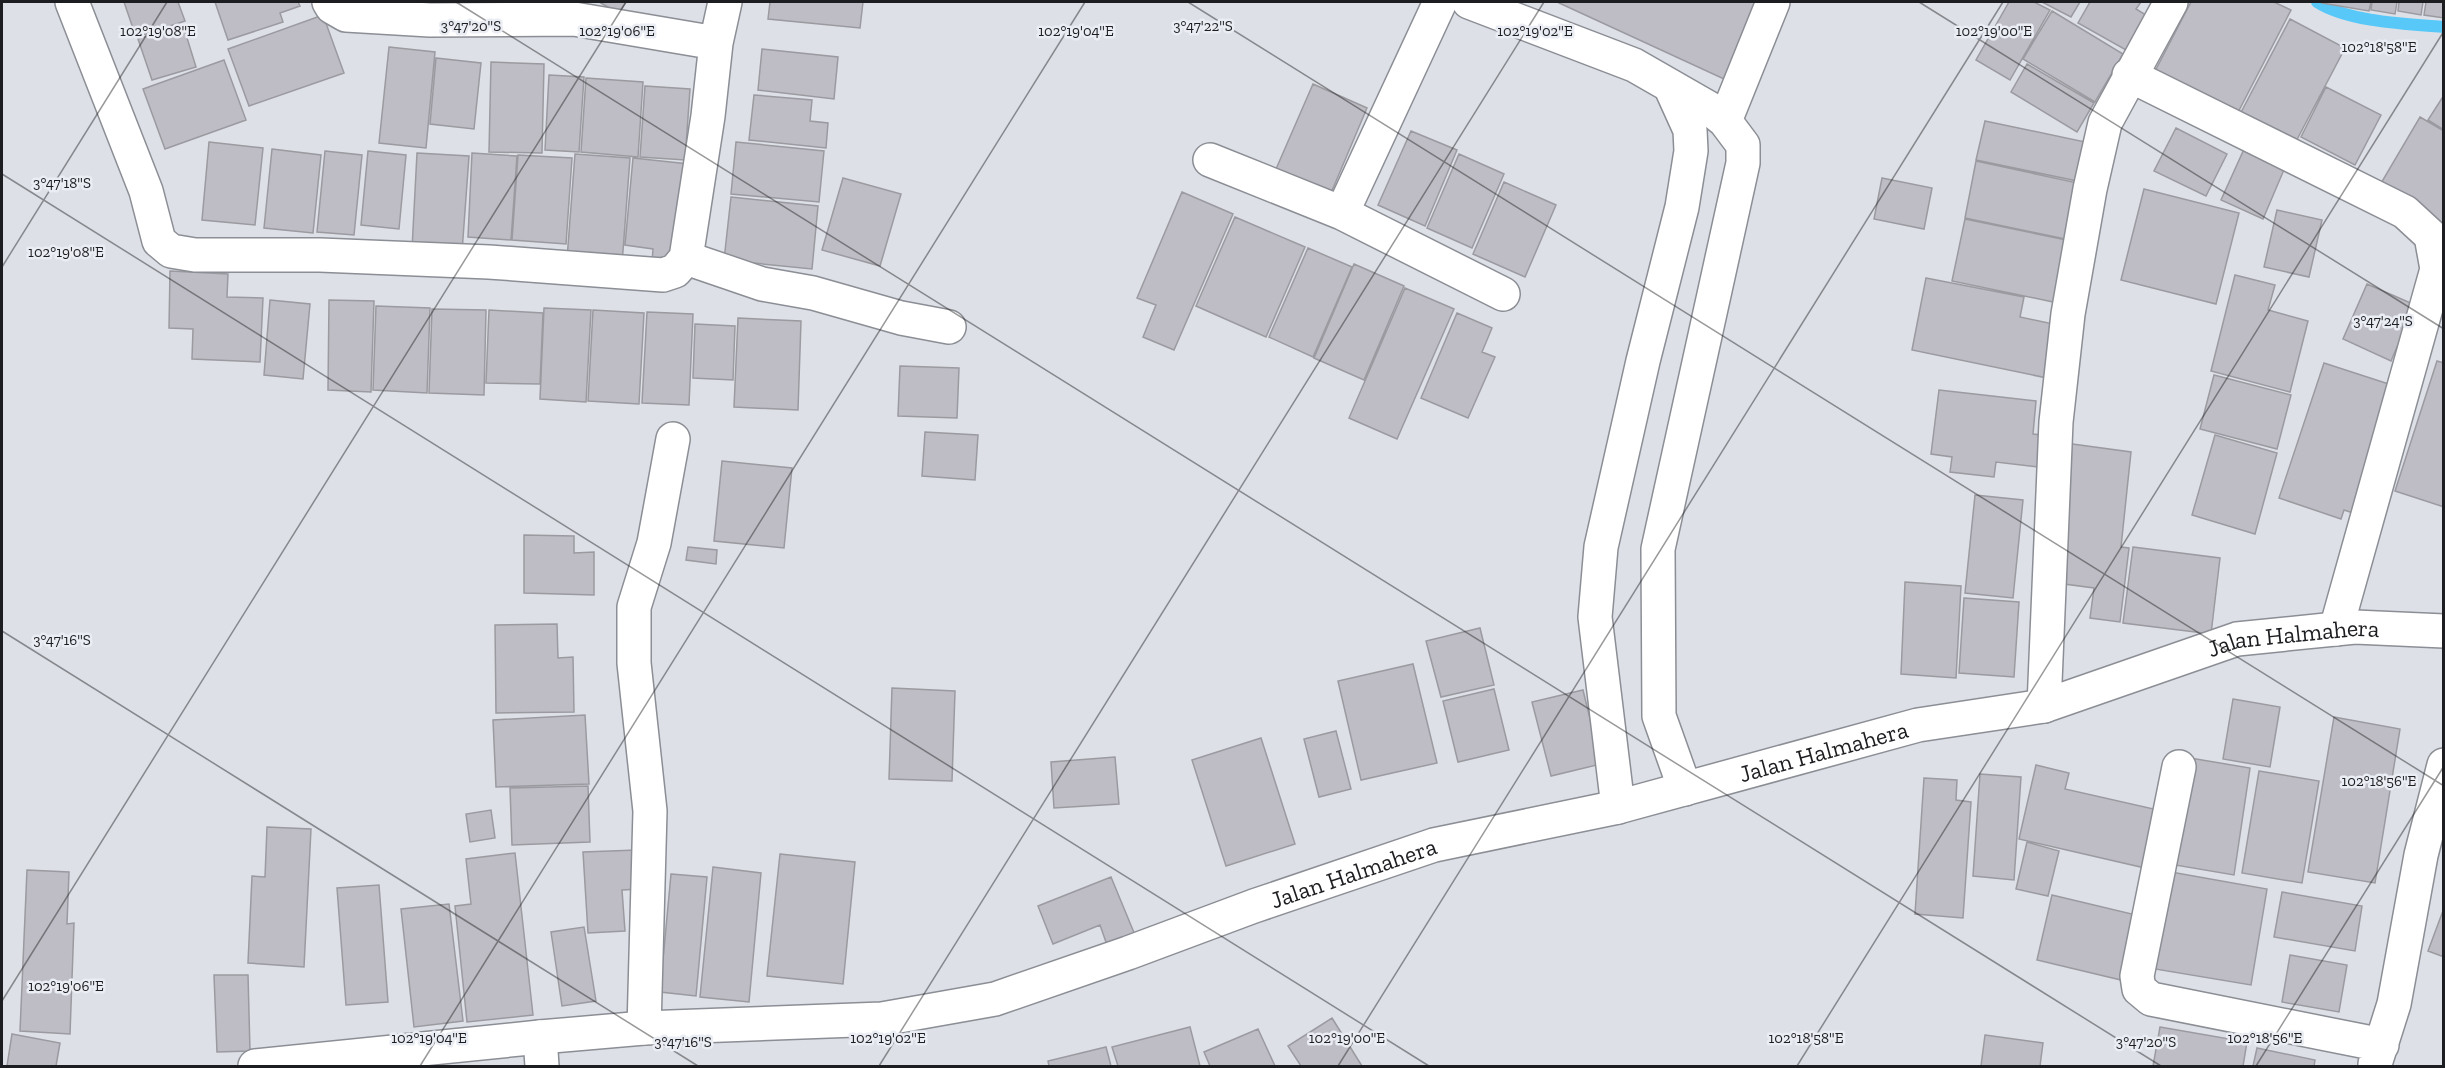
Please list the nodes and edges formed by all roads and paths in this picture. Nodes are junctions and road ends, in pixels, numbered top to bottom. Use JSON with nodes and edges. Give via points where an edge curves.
{"nodes":[{"id":1,"x":72,"y":2,"type":"edge"},
{"id":2,"x":329,"y":2,"type":"edge"},
{"id":3,"x":725,"y":2,"type":"edge"},
{"id":4,"x":1440,"y":2,"type":"edge"},
{"id":5,"x":1469,"y":2,"type":"edge"},
{"id":6,"x":1773,"y":2,"type":"edge"},
{"id":7,"x":2171,"y":2,"type":"edge"},
{"id":8,"x":561,"y":10,"type":"edge"},
{"id":9,"x":716,"y":42,"type":"junction"},
{"id":10,"x":2129,"y":75,"type":"junction"},
{"id":11,"x":1671,"y":88,"type":"junction"},
{"id":12,"x":1725,"y":121,"type":"junction"},
{"id":13,"x":1210,"y":160,"type":"dead end"},
{"id":14,"x":1342,"y":213,"type":"junction"},
{"id":15,"x":686,"y":258,"type":"junction"},
{"id":16,"x":1503,"y":294,"type":"dead end"},
{"id":17,"x":950,"y":327,"type":"dead end"},
{"id":18,"x":673,"y":439,"type":"dead end"},
{"id":19,"x":2336,"y":629,"type":"junction"},
{"id":20,"x":2444,"y":631,"type":"edge"},
{"id":21,"x":2043,"y":706,"type":"junction"},
{"id":22,"x":2444,"y":765,"type":"edge"},
{"id":23,"x":2179,"y":767,"type":"dead end"},
{"id":24,"x":1685,"y":789,"type":"junction"},
{"id":25,"x":1618,"y":807,"type":"junction"},
{"id":26,"x":644,"y":1028,"type":"junction"},
{"id":27,"x":541,"y":1052,"type":"edge"},
{"id":28,"x":2378,"y":1056,"type":"edge"},
{"id":29,"x":255,"y":1066,"type":"edge"}],
"edges":[{"from":1,"to":15,"type":"street","via":[[146,192],[159,241],[171,251],[195,255],[489,262],[663,275],[675,271]]},
{"from":2,"to":8,"type":"street","via":[[346,15],[430,20]]},
{"from":3,"to":9,"type":"street"},
{"from":4,"to":14,"type":"street"},
{"from":5,"to":11,"type":"street","via":[[1634,65]]},
{"from":6,"to":12,"type":"street"},
{"from":7,"to":10,"type":"street"},
{"from":8,"to":9,"type":"street"},
{"from":9,"to":15,"type":"street"},
{"from":10,"to":19,"type":"street","via":[[2405,212],[2431,236],[2437,269]]},
{"from":10,"to":21,"type":"street","via":[[2105,123],[2068,314],[2055,422]]},
{"from":11,"to":12,"type":"street","via":[[1710,108]]},
{"from":11,"to":25,"type":"street","via":[[1690,130],[1691,151],[1682,207],[1601,548],[1595,617]]},
{"from":12,"to":24,"type":"street","via":[[1743,145],[1743,163],[1658,549],[1659,716]]},
{"from":13,"to":14,"type":"street"},
{"from":14,"to":16,"type":"street"},
{"from":15,"to":17,"type":"street","via":[[762,284],[813,292],[901,318]]},
{"from":18,"to":26,"type":"street","via":[[654,543],[634,607],[634,663],[650,811]]},
{"from":19,"to":20,"type":"street","name":"Jalan Halmahera"},
{"from":19,"to":21,"type":"street","name":"Jalan Halmahera","via":[[2237,639]]},
{"from":21,"to":24,"type":"street","name":"Jalan Halmahera","via":[[1918,725]]},
{"from":22,"to":28,"type":"street","via":[[2421,855],[2394,1004]]},
{"from":23,"to":28,"type":"street","via":[[2138,976],[2139,989],[2151,999]]},
{"from":24,"to":25,"type":"street","name":"Jalan Halmahera"},
{"from":25,"to":26,"type":"street","name":"Jalan Halmahera","via":[[1434,845],[995,999],[882,1019]]},
{"from":26,"to":27,"type":"street","name":"Jalan Halmahera"},
{"from":27,"to":29,"type":"street","name":"Jalan Halmahera"}]}
